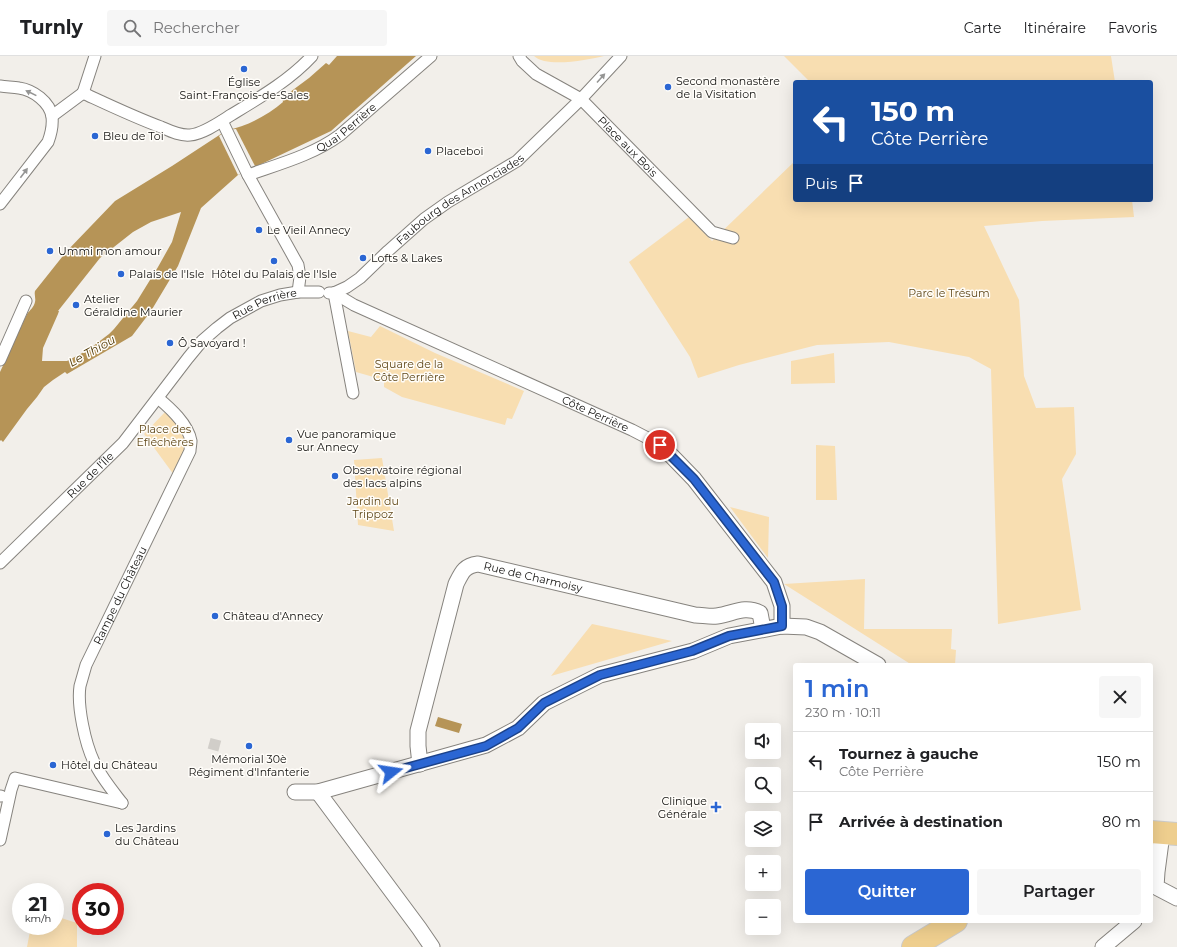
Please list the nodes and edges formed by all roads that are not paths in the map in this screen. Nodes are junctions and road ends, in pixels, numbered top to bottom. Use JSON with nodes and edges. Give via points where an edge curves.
{"nodes":[{"id":1,"x":95,"y":56,"type":"edge"},
{"id":2,"x":312,"y":56,"type":"edge"},
{"id":3,"x":431,"y":56,"type":"edge"},
{"id":4,"x":519,"y":56,"type":"edge"},
{"id":5,"x":621,"y":56,"type":"edge"},
{"id":6,"x":0,"y":86,"type":"edge"},
{"id":7,"x":83,"y":93,"type":"junction"},
{"id":8,"x":581,"y":99,"type":"junction"},
{"id":9,"x":52,"y":116,"type":"junction"},
{"id":10,"x":224,"y":126,"type":"junction"},
{"id":11,"x":247,"y":173,"type":"junction"},
{"id":12,"x":0,"y":204,"type":"edge"},
{"id":13,"x":733,"y":238,"type":"dead end"},
{"id":14,"x":298,"y":292,"type":"junction"},
{"id":15,"x":326,"y":293,"type":"junction"},
{"id":16,"x":26,"y":301,"type":"dead end"},
{"id":17,"x":0,"y":360,"type":"edge"},
{"id":18,"x":172,"y":379,"type":"joint"},
{"id":19,"x":352,"y":392,"type":"dead end"},
{"id":20,"x":158,"y":398,"type":"junction"},
{"id":21,"x":660,"y":445,"type":"joint"},
{"id":22,"x":0,"y":563,"type":"edge"},
{"id":23,"x":782,"y":626,"type":"junction"},
{"id":24,"x":764,"y":629,"type":"junction"},
{"id":25,"x":874,"y":663,"type":"edge"},
{"id":26,"x":420,"y":764,"type":"junction"},
{"id":27,"x":295,"y":792,"type":"dead end"},
{"id":28,"x":318,"y":792,"type":"junction"},
{"id":29,"x":1163,"y":833,"type":"edge"},
{"id":30,"x":0,"y":840,"type":"edge"},
{"id":31,"x":1153,"y":892,"type":"edge"},
{"id":32,"x":1177,"y":898,"type":"edge"},
{"id":33,"x":953,"y":923,"type":"edge"},
{"id":34,"x":1132,"y":923,"type":"edge"},
{"id":35,"x":432,"y":947,"type":"edge"},
{"id":36,"x":912,"y":947,"type":"edge"},
{"id":37,"x":1103,"y":947,"type":"edge"}],
"edges":[{"from":1,"to":7,"type":"street"},
{"from":2,"to":10,"type":"street","via":[[292,75]]},
{"from":3,"to":11,"type":"street","name":"Quai Perrière","via":[[329,143],[294,158]]},
{"from":4,"to":8,"type":"street","name":"Place aux Bois","via":[[536,74]]},
{"from":8,"to":5,"type":"street","name":"Faubourg des Annonciades","one_way":true},
{"from":9,"to":6,"type":"street","one_way":true,"via":[[44,101],[32,92]]},
{"from":7,"to":9,"type":"street"},
{"from":7,"to":10,"type":"street","via":[[181,134],[190,135]]},
{"from":8,"to":13,"type":"street","name":"Place aux Bois","via":[[712,232]]},
{"from":8,"to":15,"type":"street","name":"Faubourg des Annonciades","via":[[517,161],[424,219],[347,287]]},
{"from":12,"to":9,"type":"street","one_way":true,"via":[[48,142],[52,132]]},
{"from":10,"to":11,"type":"street","name":"Rue Perrière"},
{"from":11,"to":14,"type":"street","name":"Rue Perrière","via":[[298,265]]},
{"from":14,"to":15,"type":"street"},
{"from":14,"to":18,"type":"street","name":"Rue Perrière","via":[[261,301],[230,318],[202,342]]},
{"from":15,"to":19,"type":"street"},
{"from":15,"to":21,"type":"street","name":"Côte Perrière","via":[[632,430]]},
{"from":16,"to":17,"type":"street"},
{"from":18,"to":20,"type":"street","name":"Rue de l'Île"},
{"from":20,"to":22,"type":"street","name":"Rue de l'Île","via":[[123,443]]},
{"from":20,"to":30,"type":"street","name":"Rampe du Château","via":[[182,422],[191,441],[190,451],[86,665],[80,686],[80,708],[94,762],[122,804],[15,778]]},
{"from":21,"to":23,"type":"street","name":"Côte Perrière","via":[[694,479],[774,582],[782,606]]},
{"from":23,"to":24,"type":"street"},
{"from":23,"to":25,"type":"street","via":[[806,627],[820,632]]},
{"from":24,"to":26,"type":"street","via":[[729,636],[692,651],[600,675],[544,703],[518,728],[486,746]]},
{"from":24,"to":26,"type":"street","name":"Rue de Charmoisy","via":[[760,613],[753,609],[716,616],[694,615],[478,564],[470,565],[464,569],[456,584],[418,731]]},
{"from":26,"to":28,"type":"street"},
{"from":27,"to":28,"type":"street"},
{"from":28,"to":35,"type":"street"},
{"from":29,"to":31,"type":"street"},
{"from":31,"to":32,"type":"street"},
{"from":33,"to":36,"type":"main road"},
{"from":34,"to":37,"type":"street"}]}
